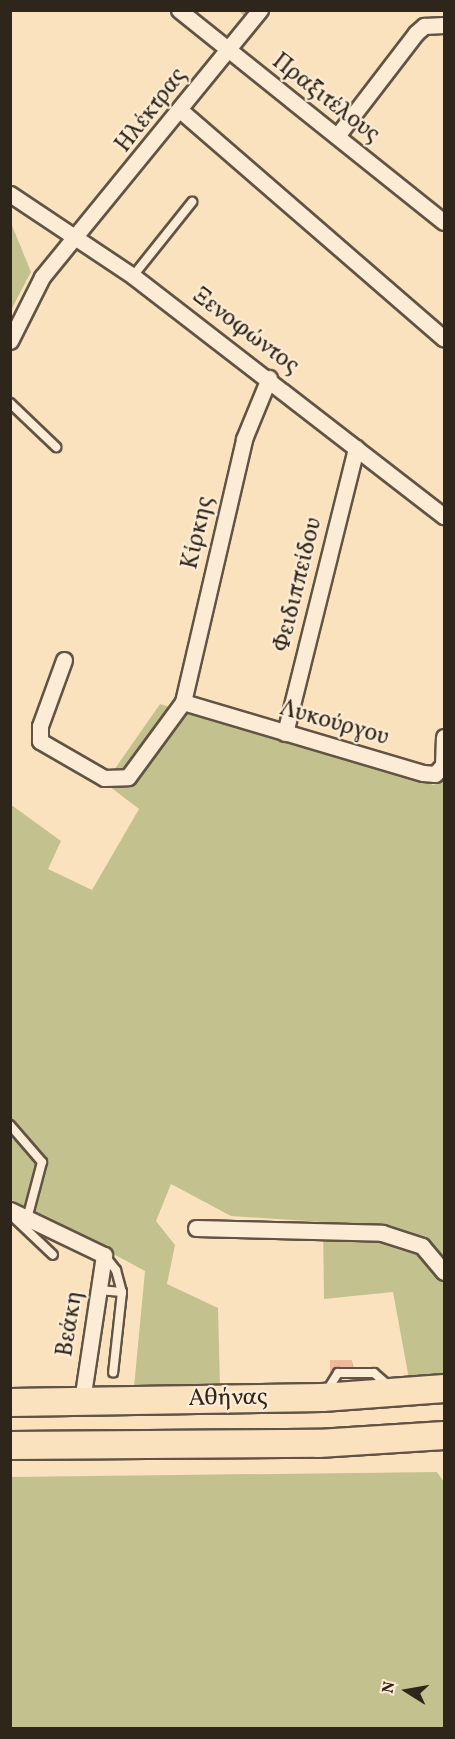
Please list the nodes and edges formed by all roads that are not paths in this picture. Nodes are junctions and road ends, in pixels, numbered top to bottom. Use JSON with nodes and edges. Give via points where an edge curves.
{"nodes":[{"id":1,"x":179,"y":10,"type":"edge"},
{"id":2,"x":260,"y":10,"type":"edge"},
{"id":3,"x":444,"y":26,"type":"edge"},
{"id":4,"x":226,"y":52,"type":"junction"},
{"id":5,"x":180,"y":110,"type":"junction"},
{"id":6,"x":337,"y":136,"type":"junction"},
{"id":7,"x":10,"y":194,"type":"edge"},
{"id":8,"x":192,"y":202,"type":"dead end"},
{"id":9,"x":444,"y":222,"type":"edge"},
{"id":10,"x":78,"y":238,"type":"junction"},
{"id":11,"x":133,"y":276,"type":"junction"},
{"id":12,"x":444,"y":339,"type":"edge"},
{"id":13,"x":10,"y":341,"type":"edge"},
{"id":14,"x":269,"y":378,"type":"junction"},
{"id":15,"x":10,"y":403,"type":"edge"},
{"id":16,"x":56,"y":447,"type":"dead end"},
{"id":17,"x":356,"y":448,"type":"junction"},
{"id":18,"x":444,"y":516,"type":"edge"},
{"id":19,"x":64,"y":660,"type":"dead end"},
{"id":20,"x":183,"y":702,"type":"junction"},
{"id":21,"x":285,"y":733,"type":"junction"},
{"id":22,"x":444,"y":737,"type":"edge"},
{"id":23,"x":10,"y":1125,"type":"edge"},
{"id":24,"x":10,"y":1212,"type":"edge"},
{"id":25,"x":28,"y":1215,"type":"junction"},
{"id":26,"x":196,"y":1228,"type":"dead end"},
{"id":27,"x":53,"y":1255,"type":"dead end"},
{"id":28,"x":104,"y":1255,"type":"junction"},
{"id":29,"x":444,"y":1272,"type":"edge"},
{"id":30,"x":99,"y":1290,"type":"junction"},
{"id":31,"x":122,"y":1292,"type":"junction"},
{"id":32,"x":113,"y":1373,"type":"dead end"},
{"id":33,"x":444,"y":1388,"type":"edge"},
{"id":34,"x":82,"y":1401,"type":"junction"},
{"id":35,"x":10,"y":1402,"type":"edge"},
{"id":36,"x":444,"y":1435,"type":"edge"},
{"id":37,"x":10,"y":1445,"type":"edge"}],
"edges":[{"from":1,"to":4,"type":"street","name":"Πραξιτέλους"},
{"from":2,"to":4,"type":"street","name":"Ηλέκτρας"},
{"from":3,"to":6,"type":"street","via":[[424,26],[416,33]]},
{"from":4,"to":5,"type":"street","name":"Ηλέκτρας"},
{"from":4,"to":6,"type":"street","name":"Πραξιτέλους"},
{"from":5,"to":10,"type":"street","name":"Ηλέκτρας"},
{"from":5,"to":12,"type":"street"},
{"from":6,"to":9,"type":"street","name":"Πραξιτέλους"},
{"from":7,"to":10,"type":"street","name":"Ξενοφώντος"},
{"from":8,"to":11,"type":"lane"},
{"from":10,"to":11,"type":"street","name":"Ξενοφώντος"},
{"from":10,"to":13,"type":"street","name":"Ηλέκτρας","via":[[42,277]]},
{"from":11,"to":14,"type":"street","name":"Ξενοφώντος"},
{"from":14,"to":17,"type":"street","name":"Ξενοφώντος"},
{"from":14,"to":20,"type":"street","name":"Κίρκης","via":[[244,439]]},
{"from":15,"to":16,"type":"lane"},
{"from":17,"to":18,"type":"street","name":"Ξενοφώντος"},
{"from":17,"to":21,"type":"street","name":"Φειδιππείδου"},
{"from":19,"to":20,"type":"street","via":[[40,726],[40,741],[104,778],[128,777]]},
{"from":20,"to":21,"type":"street","name":"Λυκούργου"},
{"from":21,"to":22,"type":"street","name":"Λυκούργου","via":[[435,774],[443,765]]},
{"from":23,"to":25,"type":"lane","via":[[42,1162]]},
{"from":24,"to":25,"type":"street"},
{"from":24,"to":27,"type":"lane"},
{"from":25,"to":28,"type":"street"},
{"from":26,"to":29,"type":"street","via":[[382,1233],[422,1246]]},
{"from":28,"to":30,"type":"street","name":"Βεάκη"},
{"from":28,"to":31,"type":"lane","via":[[116,1270]]},
{"from":30,"to":31,"type":"lane"},
{"from":30,"to":34,"type":"street","name":"Βεάκη"},
{"from":31,"to":32,"type":"lane"},
{"from":33,"to":34,"type":"highway","name":"Αθήνας","via":[[322,1397]]},
{"from":34,"to":35,"type":"highway","name":"Αθήνας"},
{"from":36,"to":37,"type":"highway","name":"Αθήνας","via":[[318,1443]]}]}
